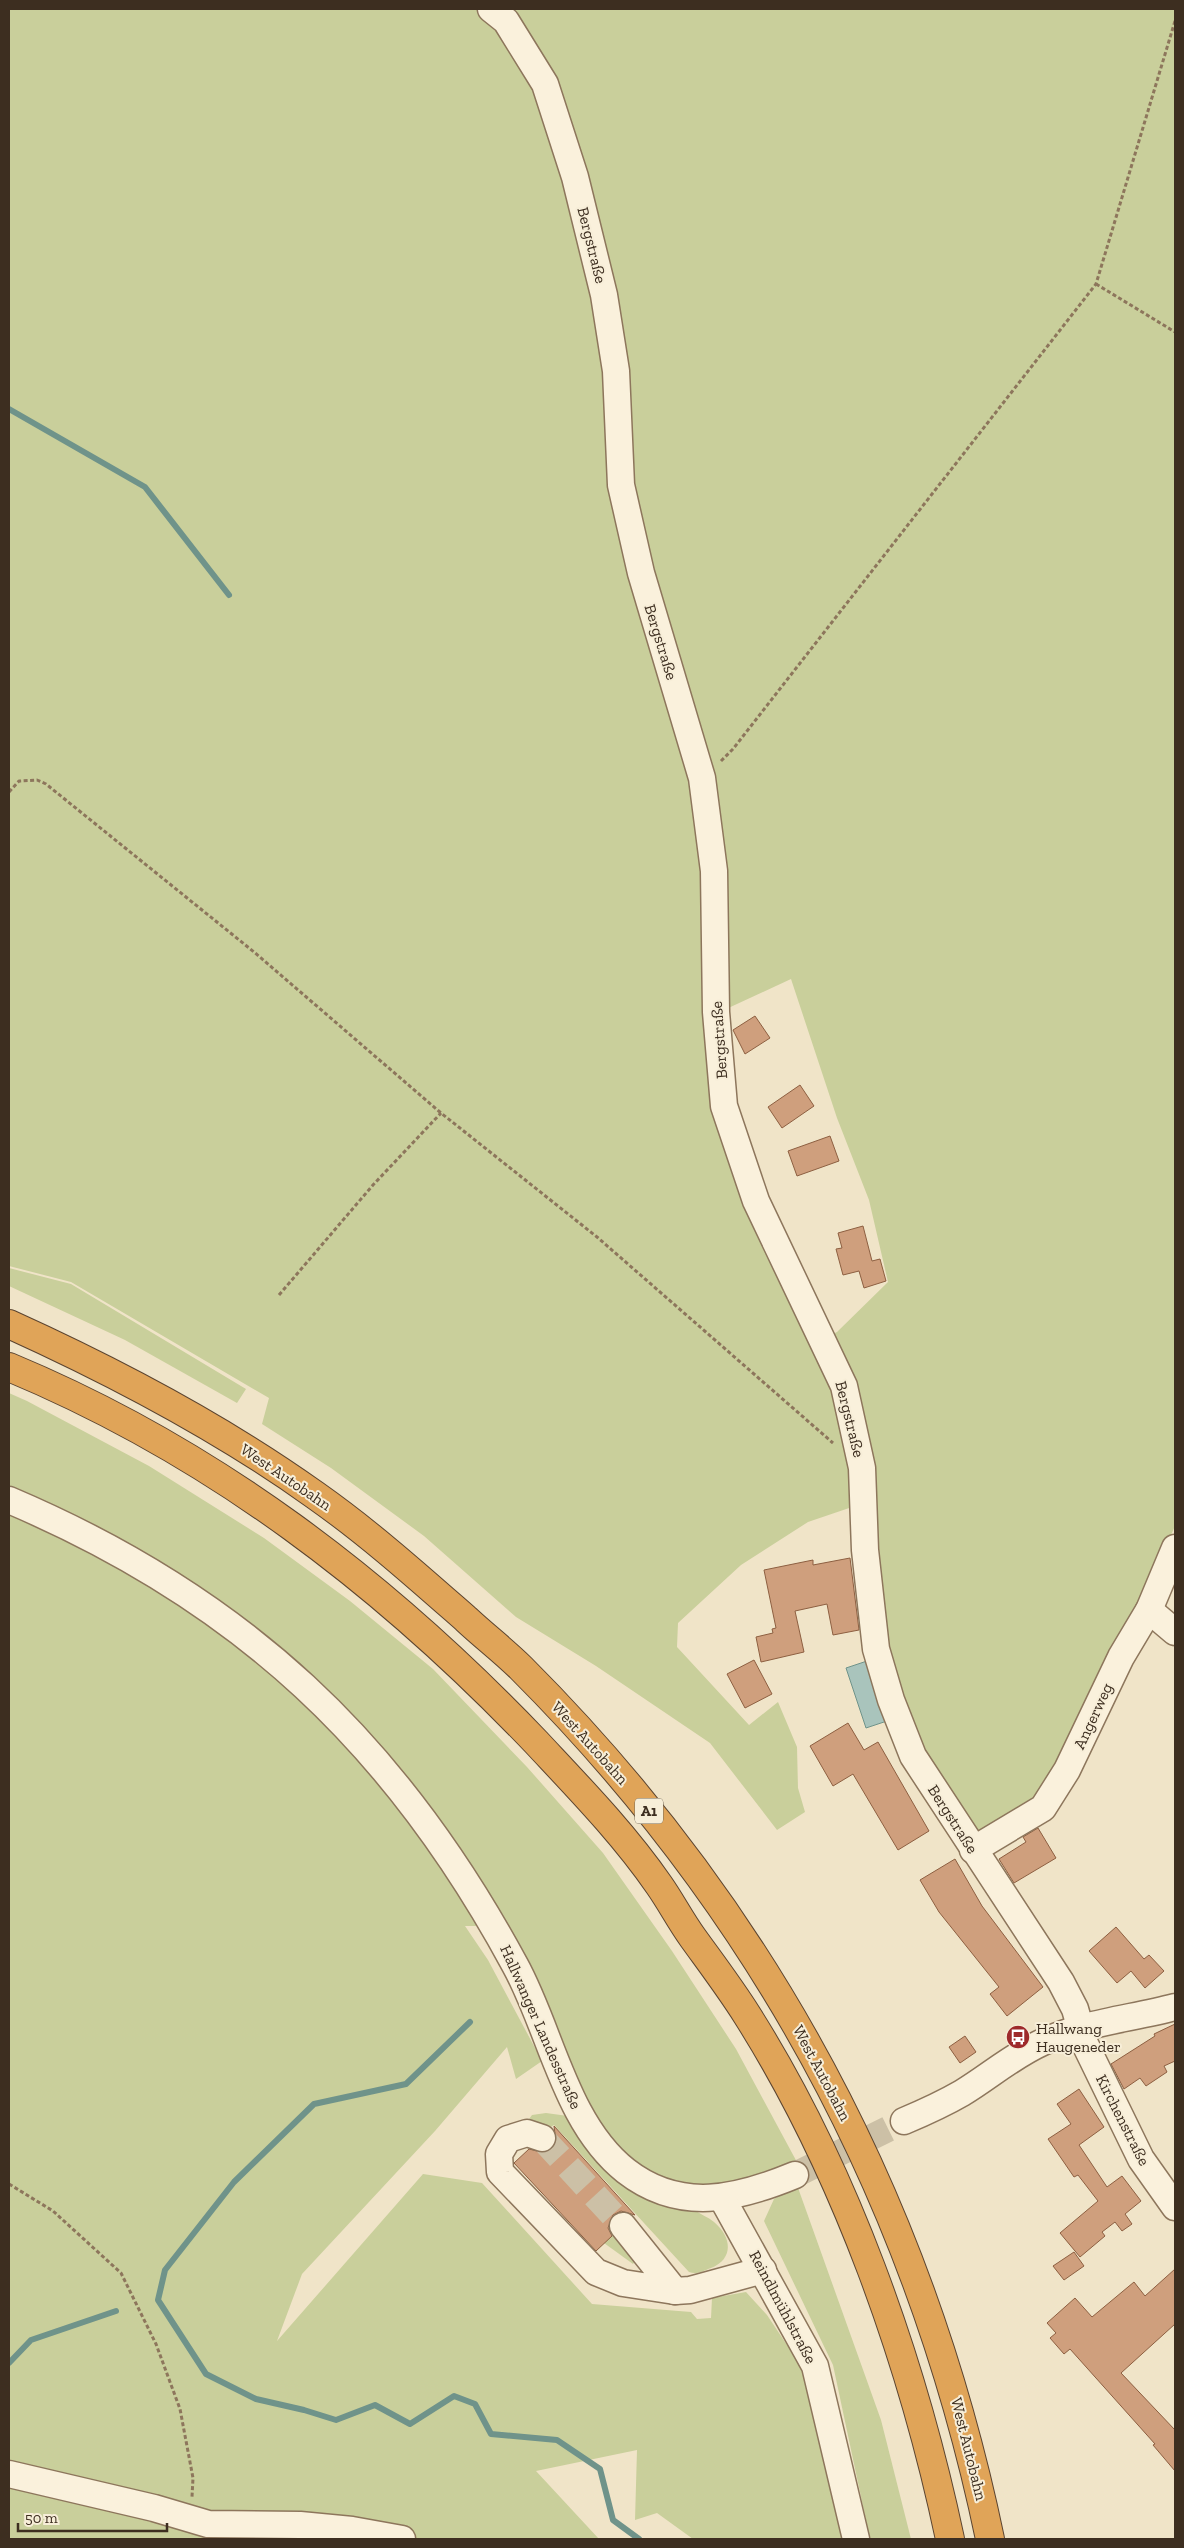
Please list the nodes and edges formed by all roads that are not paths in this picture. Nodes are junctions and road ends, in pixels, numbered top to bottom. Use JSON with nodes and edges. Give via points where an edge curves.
{"nodes":[{"id":1,"x":491,"y":9,"type":"edge"},
{"id":2,"x":9,"y":1324,"type":"edge"},
{"id":3,"x":9,"y":1367,"type":"edge"},
{"id":4,"x":9,"y":1500,"type":"edge"},
{"id":5,"x":1175,"y":1548,"type":"edge"},
{"id":6,"x":1150,"y":1610,"type":"junction"},
{"id":7,"x":1175,"y":1632,"type":"edge"},
{"id":8,"x":973,"y":1850,"type":"junction"},
{"id":9,"x":1175,"y":2007,"type":"edge"},
{"id":10,"x":1081,"y":2028,"type":"junction"},
{"id":11,"x":904,"y":2121,"type":"tunnel mouth"},
{"id":12,"x":542,"y":2138,"type":"tunnel mouth"},
{"id":13,"x":795,"y":2175,"type":"tunnel mouth"},
{"id":14,"x":722,"y":2198,"type":"junction"},
{"id":15,"x":1175,"y":2207,"type":"edge"},
{"id":16,"x":623,"y":2226,"type":"tunnel mouth"},
{"id":17,"x":763,"y":2270,"type":"junction"},
{"id":18,"x":674,"y":2291,"type":"junction"},
{"id":19,"x":9,"y":2474,"type":"edge"},
{"id":20,"x":402,"y":2539,"type":"edge"},
{"id":21,"x":856,"y":2539,"type":"edge"},
{"id":22,"x":950,"y":2539,"type":"edge"},
{"id":23,"x":990,"y":2539,"type":"edge"}],
"edges":[{"from":1,"to":8,"type":"street","name":"Bergstraße","via":[[506,21],[545,84],[575,176],[604,295],[616,371],[621,485],[641,573],[702,778],[714,871],[716,1012],[724,1106],[756,1201],[844,1386],[862,1468],[865,1550],[876,1649],[891,1700],[913,1756]]},
{"from":2,"to":23,"type":"highway","name":"West Autobahn","number":"A1","via":[[175,1407],[298,1483],[355,1525],[410,1568],[518,1665],[593,1743],[662,1826],[727,1913],[780,1995],[836,2096],[884,2198],[921,2291],[951,2383]]},
{"from":3,"to":22,"type":"highway","number":"A1","via":[[122,1422],[181,1455],[258,1502],[346,1566],[390,1602],[501,1706],[585,1794],[652,1876],[747,2015],[824,2158],[898,2344],[917,2405]]},
{"from":4,"to":14,"type":"street","name":"Hallwanger Landesstraße","via":[[94,1540],[184,1591],[241,1632],[303,1684],[360,1740],[406,1796],[484,1908],[518,1971],[574,2102],[589,2131],[609,2156],[626,2172],[666,2192],[689,2198]]},
{"from":5,"to":6,"type":"street","name":"Angerweg"},
{"from":6,"to":7,"type":"street"},
{"from":6,"to":8,"type":"street","name":"Angerweg","via":[[1121,1657],[1068,1770],[1042,1808]]},
{"from":8,"to":10,"type":"street","name":"Bergstraße","via":[[1061,1982]]},
{"from":9,"to":10,"type":"street"},
{"from":10,"to":11,"type":"street","via":[[1025,2050],[963,2092]]},
{"from":10,"to":15,"type":"street","name":"Kirchenstraße","via":[[1085,2044],[1141,2159]]},
{"from":12,"to":18,"type":"street","via":[[527,2133],[508,2139],[498,2154],[500,2172],[596,2272],[623,2283]]},
{"from":13,"to":14,"type":"street","name":"Hallwanger Landesstraße","via":[[763,2188]]},
{"from":14,"to":17,"type":"street","name":"Reindlmühlstraße"},
{"from":16,"to":18,"type":"street"},
{"from":17,"to":18,"type":"street","via":[[690,2290]]},
{"from":17,"to":21,"type":"street","name":"Reindlmühlstraße","via":[[815,2366]]},
{"from":19,"to":20,"type":"street","via":[[208,2524],[300,2525]]}]}
